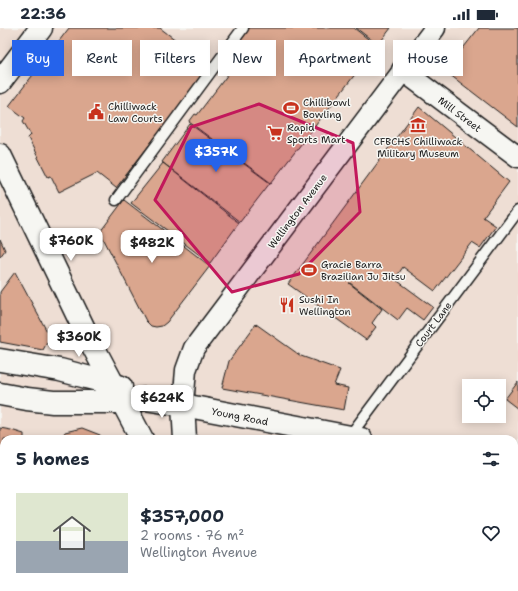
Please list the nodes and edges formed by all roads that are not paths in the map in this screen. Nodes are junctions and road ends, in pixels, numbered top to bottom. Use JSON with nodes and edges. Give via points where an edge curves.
{"nodes":[{"id":1,"x":41,"y":28,"type":"edge"},
{"id":2,"x":243,"y":28,"type":"edge"},
{"id":3,"x":435,"y":28,"type":"edge"},
{"id":4,"x":426,"y":40,"type":"edge"},
{"id":5,"x":398,"y":76,"type":"edge"},
{"id":6,"x":410,"y":76,"type":"edge"},
{"id":7,"x":0,"y":82,"type":"edge"},
{"id":8,"x":0,"y":155,"type":"edge"},
{"id":9,"x":518,"y":157,"type":"edge"},
{"id":10,"x":116,"y":200,"type":"dead end"},
{"id":11,"x":518,"y":211,"type":"edge"},
{"id":12,"x":0,"y":360,"type":"edge"},
{"id":13,"x":118,"y":393,"type":"junction"},
{"id":14,"x":0,"y":394,"type":"edge"},
{"id":15,"x":183,"y":405,"type":"junction"},
{"id":16,"x":140,"y":435,"type":"edge"},
{"id":17,"x":185,"y":435,"type":"edge"},
{"id":18,"x":339,"y":435,"type":"edge"},
{"id":19,"x":357,"y":435,"type":"edge"}],
"edges":[{"from":1,"to":7,"type":"main road"},
{"from":2,"to":10,"type":"lane"},
{"from":3,"to":4,"type":"street","name":"Wellington Avenue"},
{"from":5,"to":15,"type":"street","name":"Wellington Avenue","via":[[194,348],[186,370]]},
{"from":6,"to":9,"type":"street","name":"Mill Street"},
{"from":8,"to":13,"type":"main road","via":[[87,335]]},
{"from":11,"to":19,"type":"lane","name":"Court Lane"},
{"from":12,"to":13,"type":"main road","via":[[60,370]]},
{"from":13,"to":14,"type":"main road","name":"Young Road","via":[[54,402]]},
{"from":13,"to":15,"type":"main road","name":"Young Road"},
{"from":13,"to":16,"type":"main road"},
{"from":15,"to":17,"type":"main road"},
{"from":15,"to":18,"type":"main road","name":"Young Road"}]}
